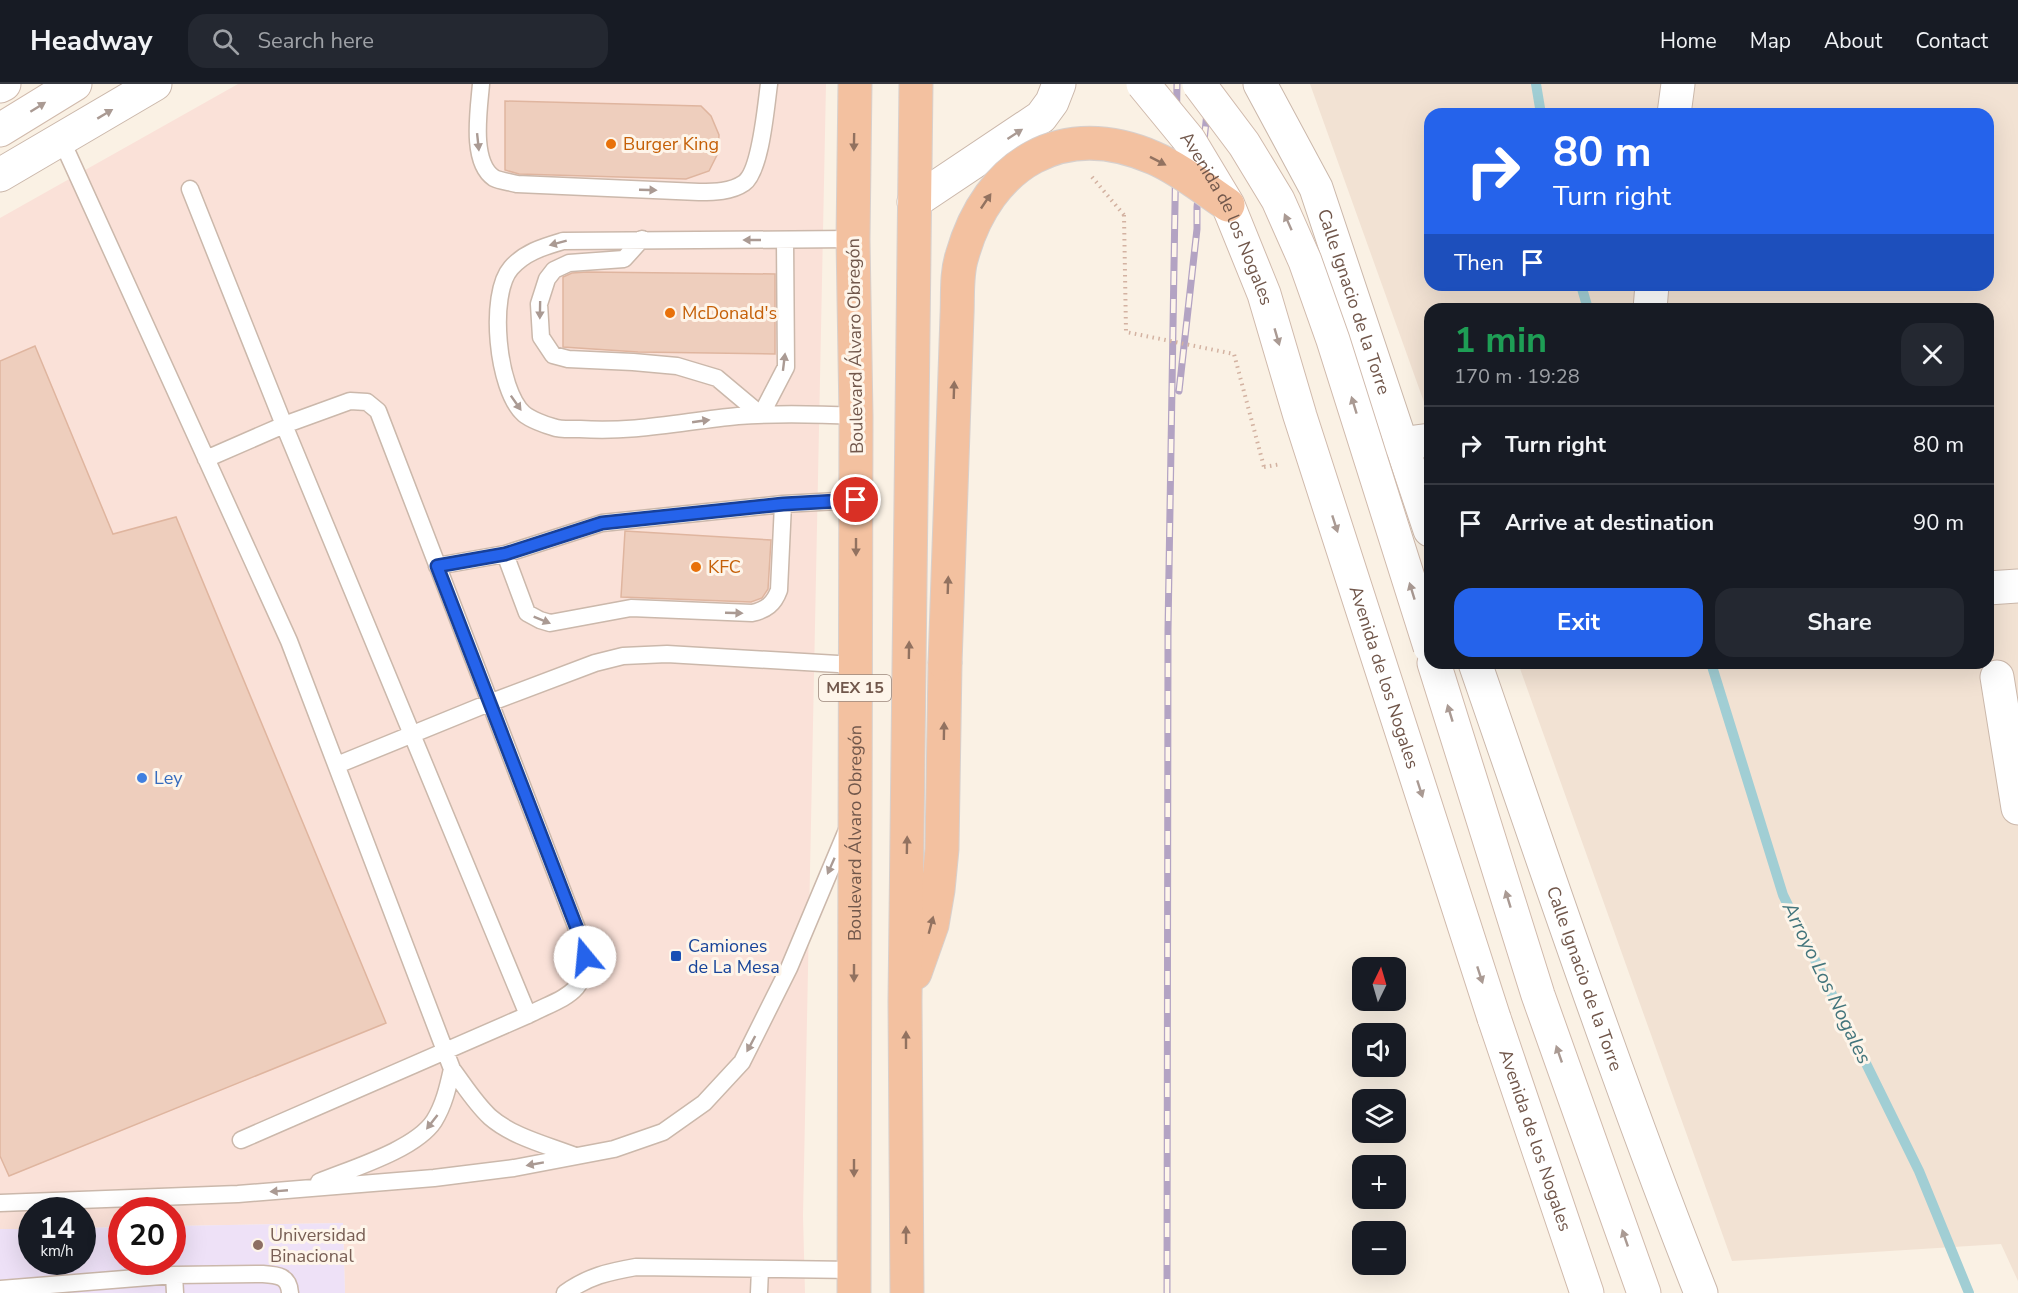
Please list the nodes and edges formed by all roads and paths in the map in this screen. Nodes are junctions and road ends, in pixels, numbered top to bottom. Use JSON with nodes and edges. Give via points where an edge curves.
{"nodes":[{"id":1,"x":4,"y":84,"type":"edge"},
{"id":2,"x":75,"y":84,"type":"edge"},
{"id":3,"x":154,"y":84,"type":"edge"},
{"id":4,"x":481,"y":84,"type":"edge"},
{"id":5,"x":769,"y":84,"type":"edge"},
{"id":6,"x":855,"y":84,"type":"edge"},
{"id":7,"x":916,"y":84,"type":"edge"},
{"id":8,"x":1059,"y":84,"type":"edge"},
{"id":9,"x":1143,"y":84,"type":"edge"},
{"id":10,"x":1199,"y":84,"type":"edge"},
{"id":11,"x":1260,"y":84,"type":"edge"},
{"id":12,"x":1678,"y":84,"type":"edge"},
{"id":13,"x":0,"y":86,"type":"edge"},
{"id":14,"x":1675,"y":108,"type":"edge"},
{"id":15,"x":0,"y":130,"type":"edge"},
{"id":16,"x":61,"y":140,"type":"junction"},
{"id":17,"x":0,"y":175,"type":"edge"},
{"id":18,"x":190,"y":189,"type":"dead end"},
{"id":19,"x":914,"y":202,"type":"junction"},
{"id":20,"x":1228,"y":205,"type":"junction"},
{"id":21,"x":1124,"y":215,"type":"dead end"},
{"id":22,"x":642,"y":239,"type":"junction"},
{"id":23,"x":853,"y":239,"type":"junction"},
{"id":24,"x":785,"y":240,"type":"junction"},
{"id":25,"x":761,"y":415,"type":"junction"},
{"id":26,"x":856,"y":416,"type":"junction"},
{"id":27,"x":284,"y":425,"type":"junction"},
{"id":28,"x":1415,"y":442,"type":"edge"},
{"id":29,"x":206,"y":459,"type":"junction"},
{"id":30,"x":1264,"y":467,"type":"dead end"},
{"id":31,"x":1424,"y":495,"type":"edge"},
{"id":32,"x":856,"y":500,"type":"junction"},
{"id":33,"x":783,"y":504,"type":"junction"},
{"id":34,"x":505,"y":554,"type":"junction"},
{"id":35,"x":437,"y":566,"type":"junction"},
{"id":36,"x":2018,"y":586,"type":"edge"},
{"id":37,"x":1994,"y":588,"type":"edge"},
{"id":38,"x":1424,"y":628,"type":"edge"},
{"id":39,"x":855,"y":665,"type":"junction"},
{"id":40,"x":1436,"y":669,"type":"edge"},
{"id":41,"x":1477,"y":669,"type":"edge"},
{"id":42,"x":1997,"y":676,"type":"dead end"},
{"id":43,"x":489,"y":703,"type":"junction"},
{"id":44,"x":412,"y":735,"type":"junction"},
{"id":45,"x":337,"y":765,"type":"junction"},
{"id":46,"x":2018,"y":808,"type":"edge"},
{"id":47,"x":855,"y":813,"type":"junction"},
{"id":48,"x":905,"y":1001,"type":"junction"},
{"id":49,"x":528,"y":1015,"type":"junction"},
{"id":50,"x":446,"y":1051,"type":"junction"},
{"id":51,"x":453,"y":1068,"type":"junction"},
{"id":52,"x":242,"y":1140,"type":"dead end"},
{"id":53,"x":575,"y":1156,"type":"junction"},
{"id":54,"x":303,"y":1189,"type":"junction"},
{"id":55,"x":0,"y":1203,"type":"edge"},
{"id":56,"x":760,"y":1269,"type":"junction"},
{"id":57,"x":174,"y":1275,"type":"joint"},
{"id":58,"x":186,"y":1275,"type":"edge"},
{"id":59,"x":854,"y":1282,"type":"edge"},
{"id":60,"x":0,"y":1289,"type":"edge"},
{"id":61,"x":175,"y":1293,"type":"edge"},
{"id":62,"x":291,"y":1293,"type":"edge"},
{"id":63,"x":565,"y":1293,"type":"edge"},
{"id":64,"x":759,"y":1293,"type":"edge"},
{"id":65,"x":907,"y":1293,"type":"edge"},
{"id":66,"x":1587,"y":1293,"type":"edge"},
{"id":67,"x":1644,"y":1293,"type":"edge"},
{"id":68,"x":1701,"y":1293,"type":"edge"}],
"edges":[{"from":1,"to":13,"type":"main road"},
{"from":15,"to":2,"type":"main road","one_way":true},
{"from":16,"to":3,"type":"main road","one_way":true},
{"from":4,"to":5,"type":"lane","one_way":true,"via":[[477,131],[480,159],[494,177],[517,184],[699,192],[734,188],[752,175]]},
{"from":6,"to":23,"type":"highway","name":"Boulevard Álvaro Obregón","number":"MEX 15","one_way":true},
{"from":7,"to":19,"type":"highway","number":"MEX 15"},
{"from":19,"to":8,"type":"main road","one_way":true,"via":[[1041,117]]},
{"from":9,"to":20,"type":"main road","name":"Avenida de los Nogales","bridge":true,"via":[[1189,140]]},
{"from":38,"to":10,"type":"main road","one_way":true,"bridge":true,"via":[[1305,261],[1278,200],[1244,144]]},
{"from":11,"to":28,"type":"main road","name":"Calle Ignacio de la Torre","via":[[1316,188]]},
{"from":12,"to":14,"type":"main road"},
{"from":16,"to":17,"type":"main road"},
{"from":16,"to":29,"type":"lane"},
{"from":18,"to":27,"type":"lane"},
{"from":48,"to":19,"type":"highway","number":"MEX 15","one_way":true},
{"from":48,"to":20,"type":"highway","one_way":true,"bridge":true,"via":[[932,926],[942,849],[956,326],[961,258],[972,224],[989,196],[1014,170],[1040,153],[1088,142],[1120,146],[1156,158]]},
{"from":20,"to":66,"type":"main road","name":"Avenida de los Nogales","one_way":true,"bridge":true,"via":[[1264,294],[1494,1018]]},
{"from":21,"to":30,"type":"path","bridge":true,"via":[[1126,332],[1234,354]]},
{"from":24,"to":22,"type":"lane","one_way":true},
{"from":22,"to":25,"type":"lane","one_way":true,"via":[[624,260],[569,263],[554,270],[547,279],[539,304],[541,337],[553,355],[677,366],[717,378]]},
{"from":22,"to":25,"type":"lane","one_way":true,"via":[[563,241],[527,253],[509,270],[498,299],[501,363],[510,394],[524,415],[554,428],[603,431]]},
{"from":23,"to":24,"type":"lane"},
{"from":23,"to":26,"type":"highway","name":"Boulevard Álvaro Obregón","number":"MEX 15"},
{"from":25,"to":24,"type":"lane","one_way":true,"via":[[786,367]]},
{"from":25,"to":26,"type":"lane"},
{"from":26,"to":32,"type":"highway","name":"Boulevard Álvaro Obregón","number":"MEX 15"},
{"from":27,"to":29,"type":"lane"},
{"from":27,"to":35,"type":"lane","via":[[350,401],[373,406]]},
{"from":27,"to":44,"type":"lane"},
{"from":28,"to":31,"type":"main road","name":"Calle Ignacio de la Torre"},
{"from":29,"to":45,"type":"lane","via":[[289,641]]},
{"from":32,"to":33,"type":"lane"},
{"from":32,"to":39,"type":"highway","name":"Boulevard Álvaro Obregón","number":"MEX 15","one_way":true},
{"from":33,"to":34,"type":"lane","via":[[602,523]]},
{"from":34,"to":33,"type":"lane","one_way":true,"via":[[527,613],[550,624],[631,608],[752,613],[763,611],[775,601]]},
{"from":34,"to":35,"type":"lane"},
{"from":35,"to":43,"type":"lane"},
{"from":36,"to":37,"type":"main road"},
{"from":39,"to":43,"type":"lane","via":[[667,654],[624,656]]},
{"from":39,"to":47,"type":"highway","name":"Boulevard Álvaro Obregón","number":"MEX 15"},
{"from":67,"to":40,"type":"main road","one_way":true,"via":[[1538,995]]},
{"from":41,"to":68,"type":"main road","name":"Calle Ignacio de la Torre","via":[[1600,1026]]},
{"from":42,"to":46,"type":"main road"},
{"from":43,"to":44,"type":"lane"},
{"from":43,"to":49,"type":"lane","via":[[584,947],[579,986]]},
{"from":44,"to":45,"type":"lane"},
{"from":44,"to":49,"type":"lane"},
{"from":45,"to":50,"type":"lane"},
{"from":47,"to":53,"type":"lane","one_way":true,"via":[[789,968],[742,1062],[704,1103],[663,1132],[614,1149]]},
{"from":47,"to":59,"type":"highway","name":"Boulevard Álvaro Obregón","number":"MEX 15","one_way":true},
{"from":65,"to":48,"type":"highway","number":"MEX 15","one_way":true},
{"from":49,"to":50,"type":"lane"},
{"from":50,"to":51,"type":"lane"},
{"from":50,"to":52,"type":"lane"},
{"from":51,"to":53,"type":"lane","via":[[475,1100],[505,1127]]},
{"from":51,"to":54,"type":"lane","one_way":true,"via":[[442,1107],[419,1136],[388,1154]]},
{"from":53,"to":54,"type":"lane","one_way":true,"via":[[434,1178]]},
{"from":54,"to":55,"type":"lane","one_way":true},
{"from":56,"to":59,"type":"lane"},
{"from":56,"to":63,"type":"lane","via":[[636,1267],[603,1273]]},
{"from":56,"to":64,"type":"lane"},
{"from":57,"to":60,"type":"lane"},
{"from":57,"to":61,"type":"lane"},
{"from":58,"to":62,"type":"lane","via":[[278,1275],[288,1283]]}]}
